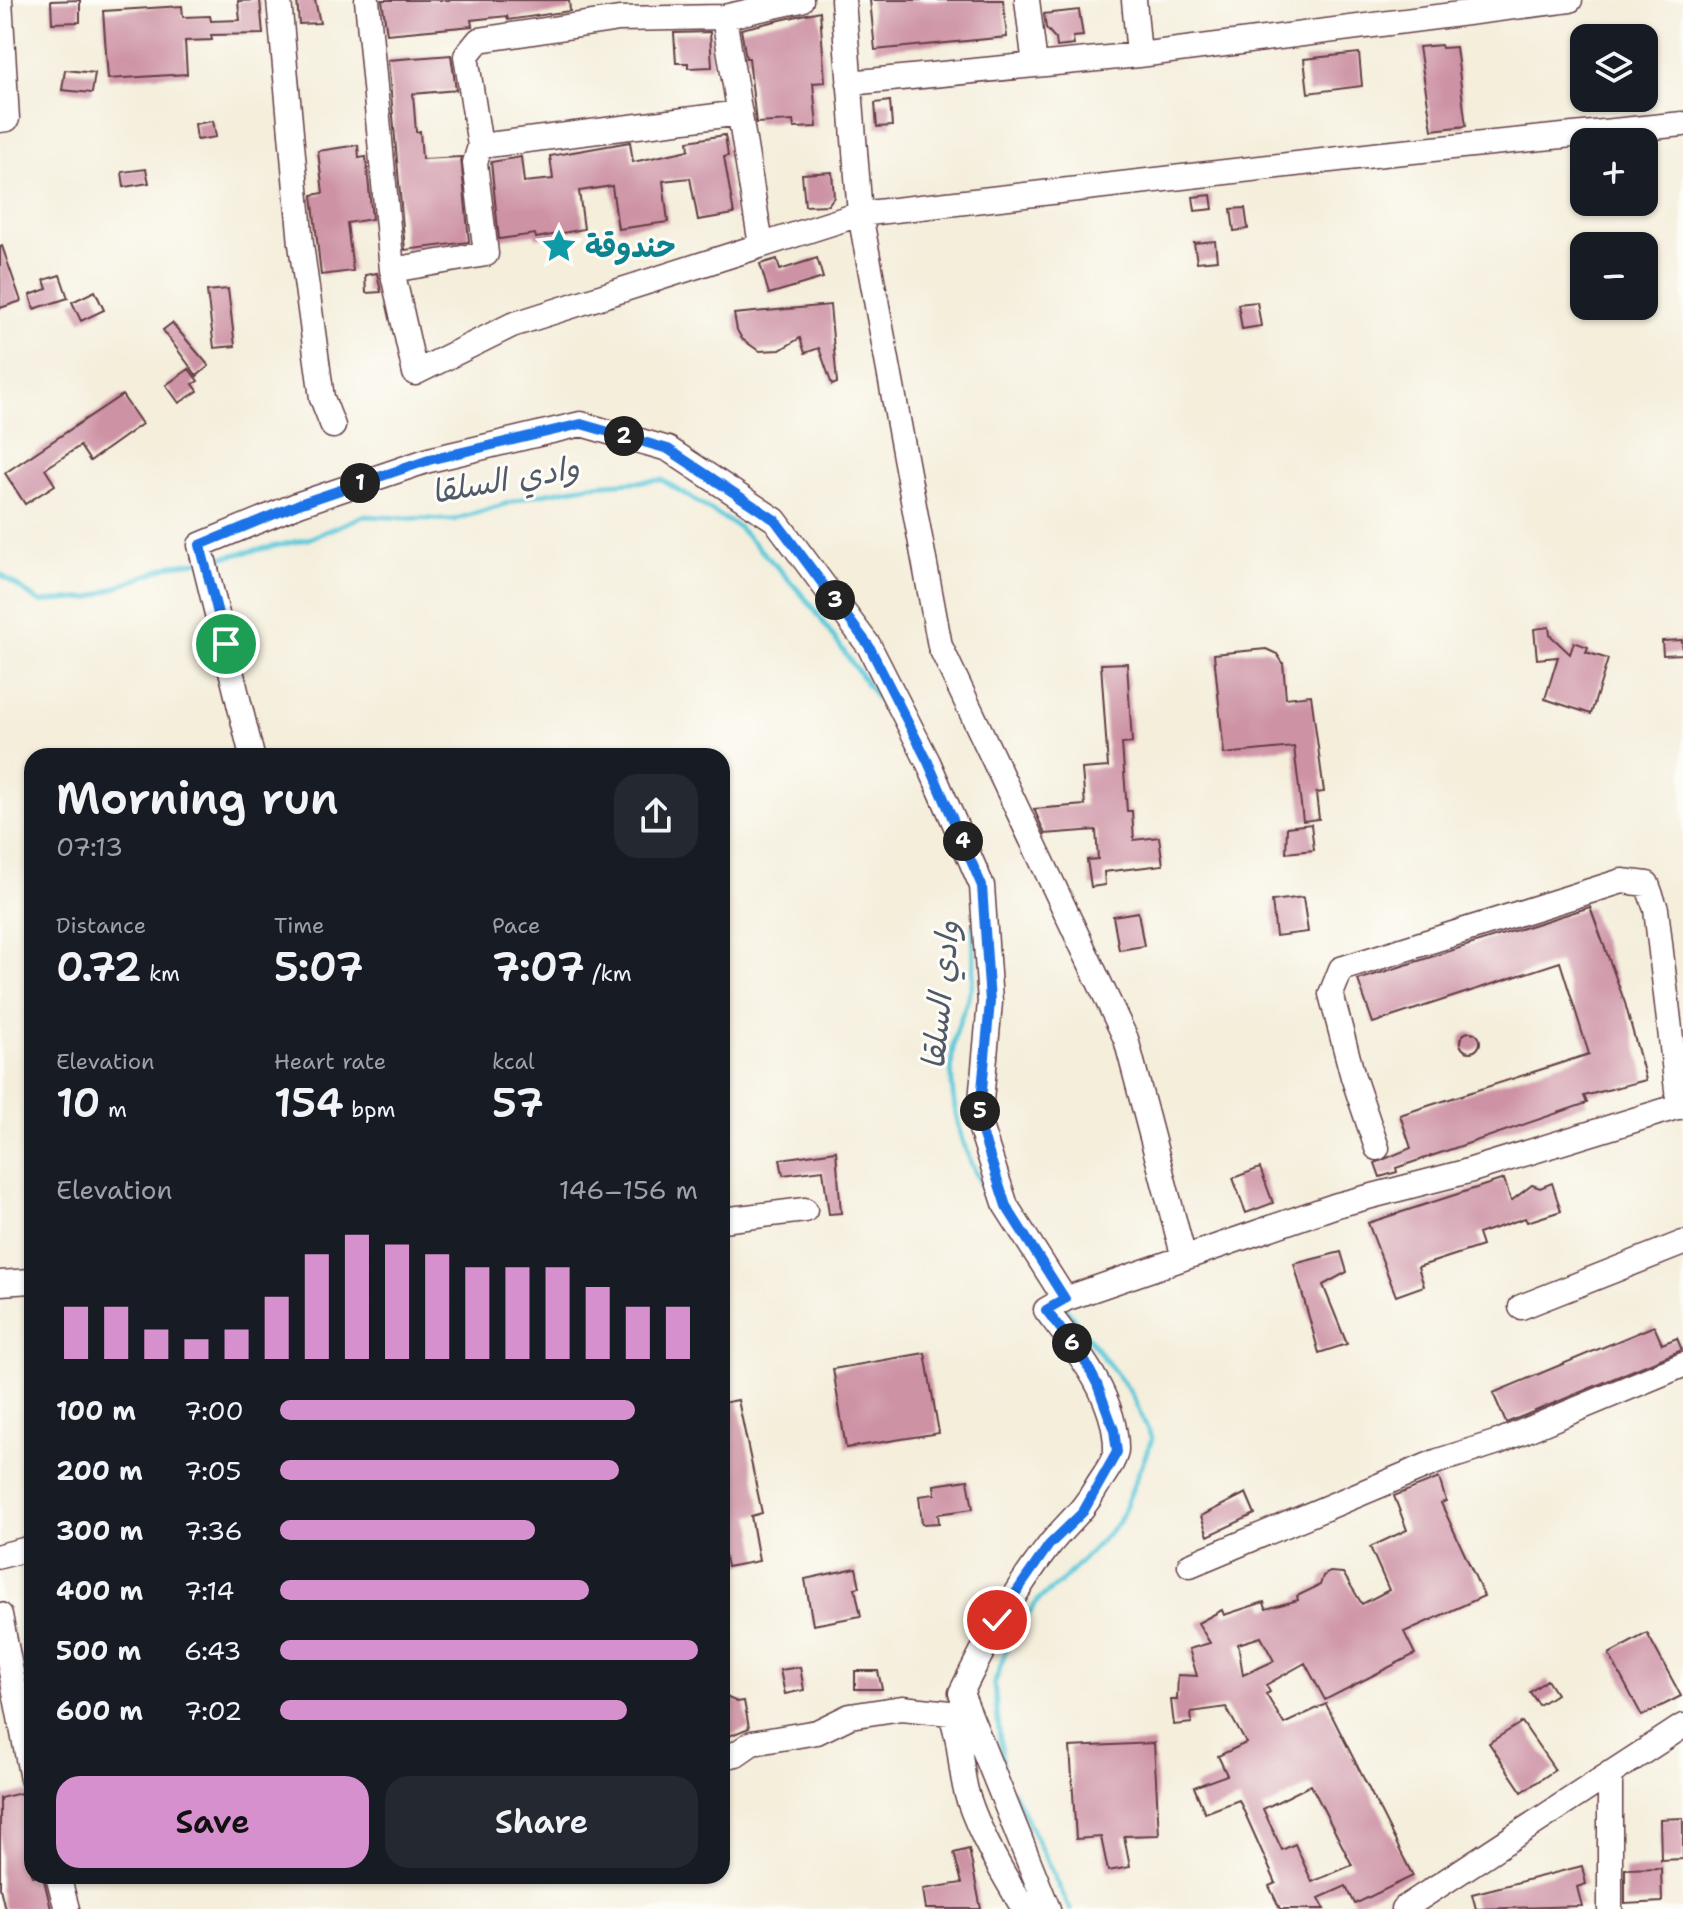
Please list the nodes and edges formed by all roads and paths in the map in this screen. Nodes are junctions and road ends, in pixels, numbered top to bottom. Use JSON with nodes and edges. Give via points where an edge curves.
{"nodes":[{"id":1,"x":0,"y":0,"type":"edge"},
{"id":2,"x":279,"y":0,"type":"edge"},
{"id":3,"x":367,"y":0,"type":"edge"},
{"id":4,"x":801,"y":0,"type":"edge"},
{"id":5,"x":843,"y":0,"type":"edge"},
{"id":6,"x":1027,"y":0,"type":"edge"},
{"id":7,"x":1134,"y":0,"type":"edge"},
{"id":8,"x":1570,"y":0,"type":"edge"},
{"id":9,"x":618,"y":10,"type":"edge"},
{"id":10,"x":724,"y":17,"type":"junction"},
{"id":11,"x":1139,"y":55,"type":"junction"},
{"id":12,"x":1035,"y":65,"type":"junction"},
{"id":13,"x":849,"y":83,"type":"junction"},
{"id":14,"x":740,"y":113,"type":"junction"},
{"id":15,"x":0,"y":120,"type":"edge"},
{"id":16,"x":1683,"y":124,"type":"edge"},
{"id":17,"x":480,"y":146,"type":"junction"},
{"id":18,"x":860,"y":214,"type":"junction"},
{"id":19,"x":761,"y":245,"type":"junction"},
{"id":20,"x":392,"y":270,"type":"junction"},
{"id":21,"x":333,"y":426,"type":"dead end"},
{"id":22,"x":250,"y":748,"type":"edge"},
{"id":23,"x":1681,"y":1106,"type":"edge"},
{"id":24,"x":1377,"y":1148,"type":"dead end"},
{"id":25,"x":805,"y":1210,"type":"dead end"},
{"id":26,"x":730,"y":1219,"type":"edge"},
{"id":27,"x":1683,"y":1243,"type":"edge"},
{"id":28,"x":1184,"y":1258,"type":"junction"},
{"id":29,"x":24,"y":1282,"type":"edge"},
{"id":30,"x":0,"y":1283,"type":"edge"},
{"id":31,"x":1055,"y":1304,"type":"junction"},
{"id":32,"x":1521,"y":1307,"type":"dead end"},
{"id":33,"x":1683,"y":1365,"type":"edge"},
{"id":34,"x":24,"y":1550,"type":"edge"},
{"id":35,"x":0,"y":1556,"type":"edge"},
{"id":36,"x":1190,"y":1565,"type":"dead end"},
{"id":37,"x":0,"y":1615,"type":"edge"},
{"id":38,"x":1683,"y":1726,"type":"edge"},
{"id":39,"x":24,"y":1738,"type":"edge"},
{"id":40,"x":730,"y":1755,"type":"edge"},
{"id":41,"x":1610,"y":1773,"type":"junction"},
{"id":42,"x":60,"y":1884,"type":"edge"},
{"id":43,"x":67,"y":1909,"type":"edge"},
{"id":44,"x":1024,"y":1909,"type":"edge"},
{"id":45,"x":1048,"y":1909,"type":"edge"},
{"id":46,"x":1403,"y":1909,"type":"edge"},
{"id":47,"x":1610,"y":1909,"type":"edge"}],
"edges":[{"from":1,"to":15,"type":"street","via":[[7,119]]},
{"from":2,"to":21,"type":"street","via":[[301,244],[322,398]]},
{"from":3,"to":20,"type":"street"},
{"from":4,"to":10,"type":"street"},
{"from":5,"to":13,"type":"street"},
{"from":6,"to":12,"type":"street"},
{"from":7,"to":11,"type":"street"},
{"from":8,"to":11,"type":"street"},
{"from":9,"to":10,"type":"street"},
{"from":9,"to":17,"type":"street","via":[[479,40],[466,56]]},
{"from":10,"to":14,"type":"street"},
{"from":11,"to":12,"type":"street"},
{"from":12,"to":13,"type":"street"},
{"from":13,"to":18,"type":"street"},
{"from":14,"to":17,"type":"street"},
{"from":14,"to":19,"type":"street"},
{"from":16,"to":18,"type":"street"},
{"from":17,"to":20,"type":"street","via":[[475,163],[486,254]]},
{"from":18,"to":19,"type":"street"},
{"from":18,"to":28,"type":"street","via":[[940,646],[1126,1039]]},
{"from":19,"to":20,"type":"street","via":[[512,325],[415,373]]},
{"from":22,"to":31,"type":"street","via":[[200,545],[429,460],[581,424],[668,449],[775,520],[869,646],[982,886],[990,1002],[979,1123],[1006,1206]]},
{"from":23,"to":24,"type":"street","via":[[1656,909],[1647,884],[1622,881],[1341,969],[1331,994]]},
{"from":23,"to":28,"type":"street","via":[[1365,1197]]},
{"from":25,"to":26,"type":"street"},
{"from":27,"to":32,"type":"street"},
{"from":28,"to":31,"type":"street"},
{"from":29,"to":30,"type":"street"},
{"from":31,"to":45,"type":"street","via":[[1097,1384],[1117,1452],[1083,1512],[1049,1545],[997,1620],[961,1693]]},
{"from":33,"to":36,"type":"street"},
{"from":34,"to":35,"type":"street"},
{"from":37,"to":39,"type":"street"},
{"from":38,"to":41,"type":"street"},
{"from":40,"to":44,"type":"street","via":[[752,1743],[817,1732],[850,1716],[902,1708],[950,1713],[959,1733],[967,1796]]},
{"from":41,"to":46,"type":"street"},
{"from":41,"to":47,"type":"street"},
{"from":42,"to":43,"type":"street"}]}
